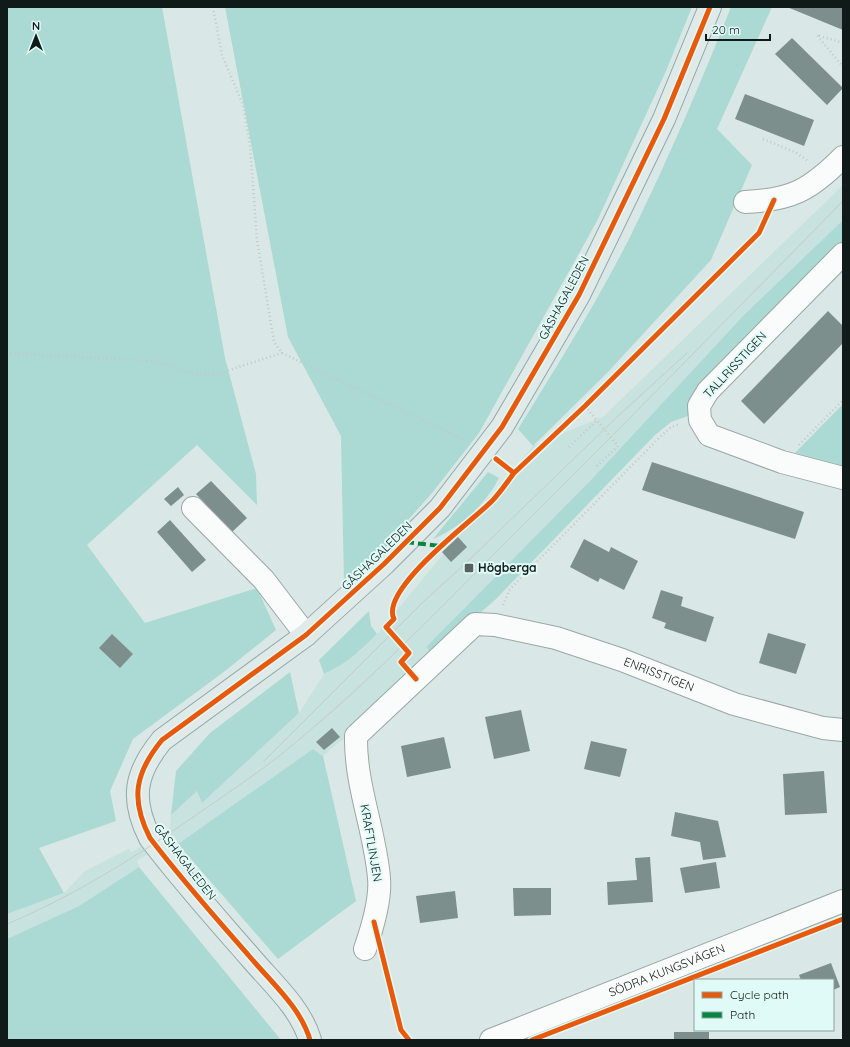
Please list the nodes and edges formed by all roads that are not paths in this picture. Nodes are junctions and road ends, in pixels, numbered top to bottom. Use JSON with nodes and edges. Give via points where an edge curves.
{"nodes":[{"id":1,"x":710,"y":7,"type":"edge"},
{"id":2,"x":843,"y":157,"type":"edge"},
{"id":3,"x":745,"y":202,"type":"dead end"},
{"id":4,"x":843,"y":254,"type":"edge"},
{"id":5,"x":843,"y":478,"type":"edge"},
{"id":6,"x":193,"y":508,"type":"dead end"},
{"id":7,"x":306,"y":635,"type":"junction"},
{"id":8,"x":843,"y":730,"type":"edge"},
{"id":9,"x":356,"y":736,"type":"joint"},
{"id":10,"x":843,"y":901,"type":"edge"},
{"id":11,"x":365,"y":949,"type":"dead end"},
{"id":12,"x":310,"y":1040,"type":"edge"},
{"id":13,"x":491,"y":1040,"type":"edge"}],
"edges":[{"from":1,"to":7,"type":"main road","name":"GÅSHAGALEDEN","via":[[664,119],[579,295],[502,427],[440,508],[384,564]]},
{"from":2,"to":3,"type":"street","via":[[809,188],[774,200]]},
{"from":4,"to":5,"type":"street","name":"TALLRISSTIGEN","via":[[708,391],[699,406],[700,420],[709,435],[782,462]]},
{"from":6,"to":7,"type":"street","via":[[264,580]]},
{"from":7,"to":12,"type":"main road","name":"GÅSHAGALEDEN","via":[[162,740],[140,774],[138,792],[139,808],[150,838],[286,999],[307,1029]]},
{"from":8,"to":9,"type":"street","name":"ENRISSTIGEN","via":[[823,728],[734,704],[622,660],[556,638],[485,624]]},
{"from":9,"to":11,"type":"street","name":"KRAFTLINJEN","via":[[356,760],[380,879],[374,922]]},
{"from":10,"to":13,"type":"street","name":"SÖDRA KUNGSVÄGEN"}]}
